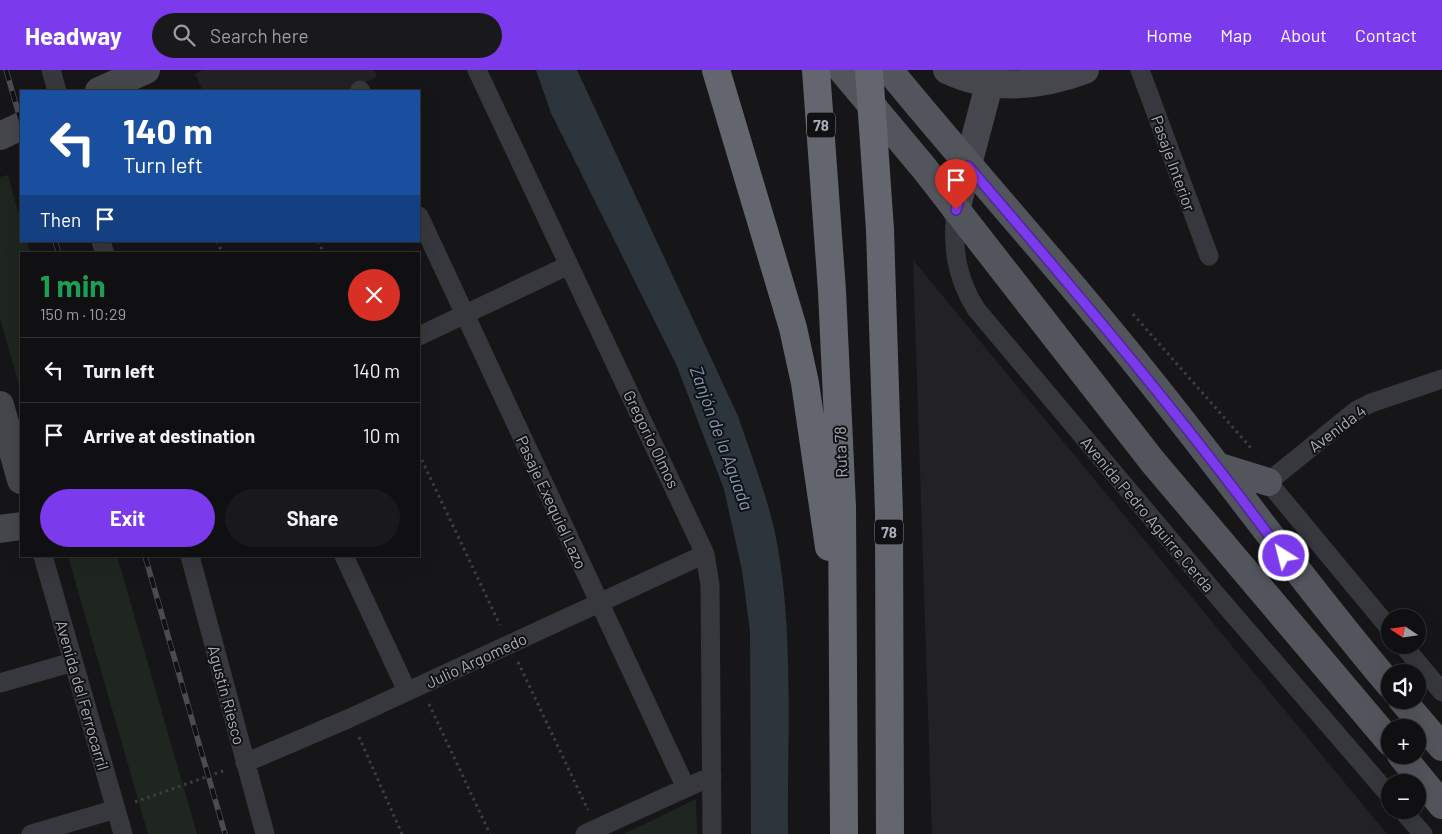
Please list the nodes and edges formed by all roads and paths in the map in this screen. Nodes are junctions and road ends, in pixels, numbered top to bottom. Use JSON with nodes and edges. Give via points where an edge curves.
{"nodes":[{"id":1,"x":51,"y":70,"type":"edge"},
{"id":2,"x":146,"y":70,"type":"edge"},
{"id":3,"x":477,"y":70,"type":"edge"},
{"id":4,"x":716,"y":70,"type":"edge"},
{"id":5,"x":816,"y":70,"type":"edge"},
{"id":6,"x":842,"y":70,"type":"edge"},
{"id":7,"x":869,"y":70,"type":"edge"},
{"id":8,"x":889,"y":70,"type":"edge"},
{"id":9,"x":947,"y":70,"type":"edge"},
{"id":10,"x":1085,"y":70,"type":"edge"},
{"id":11,"x":1140,"y":70,"type":"edge"},
{"id":12,"x":991,"y":77,"type":"edge"},
{"id":13,"x":57,"y":90,"type":"edge"},
{"id":14,"x":101,"y":90,"type":"edge"},
{"id":15,"x":20,"y":126,"type":"edge"},
{"id":16,"x":0,"y":136,"type":"edge"},
{"id":17,"x":968,"y":166,"type":"junction"},
{"id":18,"x":956,"y":210,"type":"junction"},
{"id":19,"x":420,"y":218,"type":"edge"},
{"id":20,"x":1208,"y":256,"type":"dead end"},
{"id":21,"x":569,"y":265,"type":"junction"},
{"id":22,"x":464,"y":314,"type":"junction"},
{"id":23,"x":420,"y":336,"type":"edge"},
{"id":24,"x":1442,"y":379,"type":"edge"},
{"id":25,"x":0,"y":405,"type":"edge"},
{"id":26,"x":1217,"y":466,"type":"junction"},
{"id":27,"x":20,"y":476,"type":"edge"},
{"id":28,"x":1268,"y":482,"type":"junction"},
{"id":29,"x":20,"y":526,"type":"edge"},
{"id":30,"x":0,"y":529,"type":"edge"},
{"id":31,"x":705,"y":554,"type":"junction"},
{"id":32,"x":43,"y":557,"type":"edge"},
{"id":33,"x":190,"y":557,"type":"edge"},
{"id":34,"x":345,"y":557,"type":"edge"},
{"id":35,"x":599,"y":602,"type":"junction"},
{"id":36,"x":844,"y":613,"type":"junction"},
{"id":37,"x":1381,"y":618,"type":"edge"},
{"id":38,"x":1410,"y":654,"type":"edge"},
{"id":39,"x":73,"y":662,"type":"junction"},
{"id":40,"x":1381,"y":675,"type":"edge"},
{"id":41,"x":0,"y":683,"type":"edge"},
{"id":42,"x":413,"y":688,"type":"junction"},
{"id":43,"x":1442,"y":692,"type":"edge"},
{"id":44,"x":1410,"y":709,"type":"edge"},
{"id":45,"x":350,"y":718,"type":"junction"},
{"id":46,"x":1381,"y":731,"type":"edge"},
{"id":47,"x":1442,"y":747,"type":"edge"},
{"id":48,"x":245,"y":763,"type":"junction"},
{"id":49,"x":1409,"y":764,"type":"edge"},
{"id":50,"x":712,"y":776,"type":"junction"},
{"id":51,"x":1381,"y":786,"type":"edge"},
{"id":52,"x":686,"y":788,"type":"junction"},
{"id":53,"x":1442,"y":804,"type":"edge"},
{"id":54,"x":116,"y":810,"type":"junction"},
{"id":55,"x":1410,"y":819,"type":"edge"},
{"id":56,"x":31,"y":834,"type":"edge"},
{"id":57,"x":123,"y":834,"type":"edge"},
{"id":58,"x":265,"y":834,"type":"edge"},
{"id":59,"x":402,"y":834,"type":"edge"},
{"id":60,"x":490,"y":834,"type":"edge"},
{"id":61,"x":585,"y":834,"type":"edge"},
{"id":62,"x":712,"y":834,"type":"edge"},
{"id":63,"x":844,"y":834,"type":"edge"},
{"id":64,"x":890,"y":834,"type":"edge"},
{"id":65,"x":1423,"y":834,"type":"edge"}],
"edges":[{"from":1,"to":13,"type":"street"},
{"from":2,"to":14,"type":"street"},
{"from":3,"to":21,"type":"street","name":"Gregorio Olmos"},
{"from":4,"to":36,"type":"highway","via":[[793,328],[805,383],[826,532]]},
{"from":5,"to":36,"type":"highway","name":"Ruta 78","number":"78","via":[[838,401]]},
{"from":6,"to":18,"type":"main road"},
{"from":7,"to":64,"type":"highway","number":"78","bridge":true,"via":[[880,230],[889,514]]},
{"from":8,"to":17,"type":"main road"},
{"from":9,"to":12,"type":"street"},
{"from":10,"to":12,"type":"street","via":[[1024,85]]},
{"from":11,"to":20,"type":"street","name":"Pasaje Interior"},
{"from":12,"to":17,"type":"street"},
{"from":15,"to":16,"type":"street"},
{"from":17,"to":18,"type":"street"},
{"from":17,"to":26,"type":"main road","via":[[1139,367]]},
{"from":18,"to":46,"type":"main road","via":[[1154,462]]},
{"from":18,"to":51,"type":"street","name":"Avenida Pedro Aguirre Cerda","via":[[954,245],[959,274],[976,308]]},
{"from":19,"to":22,"type":"street","name":"Pasaje Exequiel Lazo"},
{"from":21,"to":22,"type":"street"},
{"from":21,"to":31,"type":"street","name":"Gregorio Olmos"},
{"from":22,"to":23,"type":"street"},
{"from":22,"to":35,"type":"street","name":"Pasaje Exequiel Lazo"},
{"from":24,"to":28,"type":"street","name":"Avenida 4","via":[[1357,410]]},
{"from":25,"to":27,"type":"street"},
{"from":26,"to":28,"type":"main road"},
{"from":26,"to":40,"type":"main road","via":[[1284,556]]},
{"from":28,"to":37,"type":"street"},
{"from":29,"to":30,"type":"street"},
{"from":31,"to":35,"type":"street","name":"Julio Argomedo"},
{"from":31,"to":50,"type":"street","name":"Gregorio Olmos","via":[[710,585]]},
{"from":32,"to":39,"type":"street","name":"Avenida del Ferrocarril"},
{"from":33,"to":48,"type":"street","name":"Agustín Riesco"},
{"from":34,"to":42,"type":"street"},
{"from":35,"to":42,"type":"street","name":"Julio Argomedo"},
{"from":35,"to":52,"type":"street","name":"Pasaje Exequiel Lazo"},
{"from":36,"to":63,"type":"highway","name":"Ruta 78","number":"78"},
{"from":38,"to":43,"type":"street"},
{"from":39,"to":41,"type":"street"},
{"from":39,"to":54,"type":"street","name":"Avenida del Ferrocarril"},
{"from":42,"to":45,"type":"street","name":"Julio Argomedo"},
{"from":42,"to":60,"type":"path"},
{"from":44,"to":47,"type":"main road"},
{"from":45,"to":48,"type":"street","name":"Julio Argomedo"},
{"from":45,"to":59,"type":"path"},
{"from":48,"to":54,"type":"path"},
{"from":48,"to":58,"type":"street","name":"Agustín Riesco"},
{"from":49,"to":53,"type":"main road"},
{"from":50,"to":52,"type":"street"},
{"from":50,"to":62,"type":"street","name":"Gregorio Olmos"},
{"from":52,"to":61,"type":"street"},
{"from":54,"to":56,"type":"street"},
{"from":54,"to":57,"type":"street","name":"Avenida del Ferrocarril"},
{"from":55,"to":65,"type":"street"}]}
